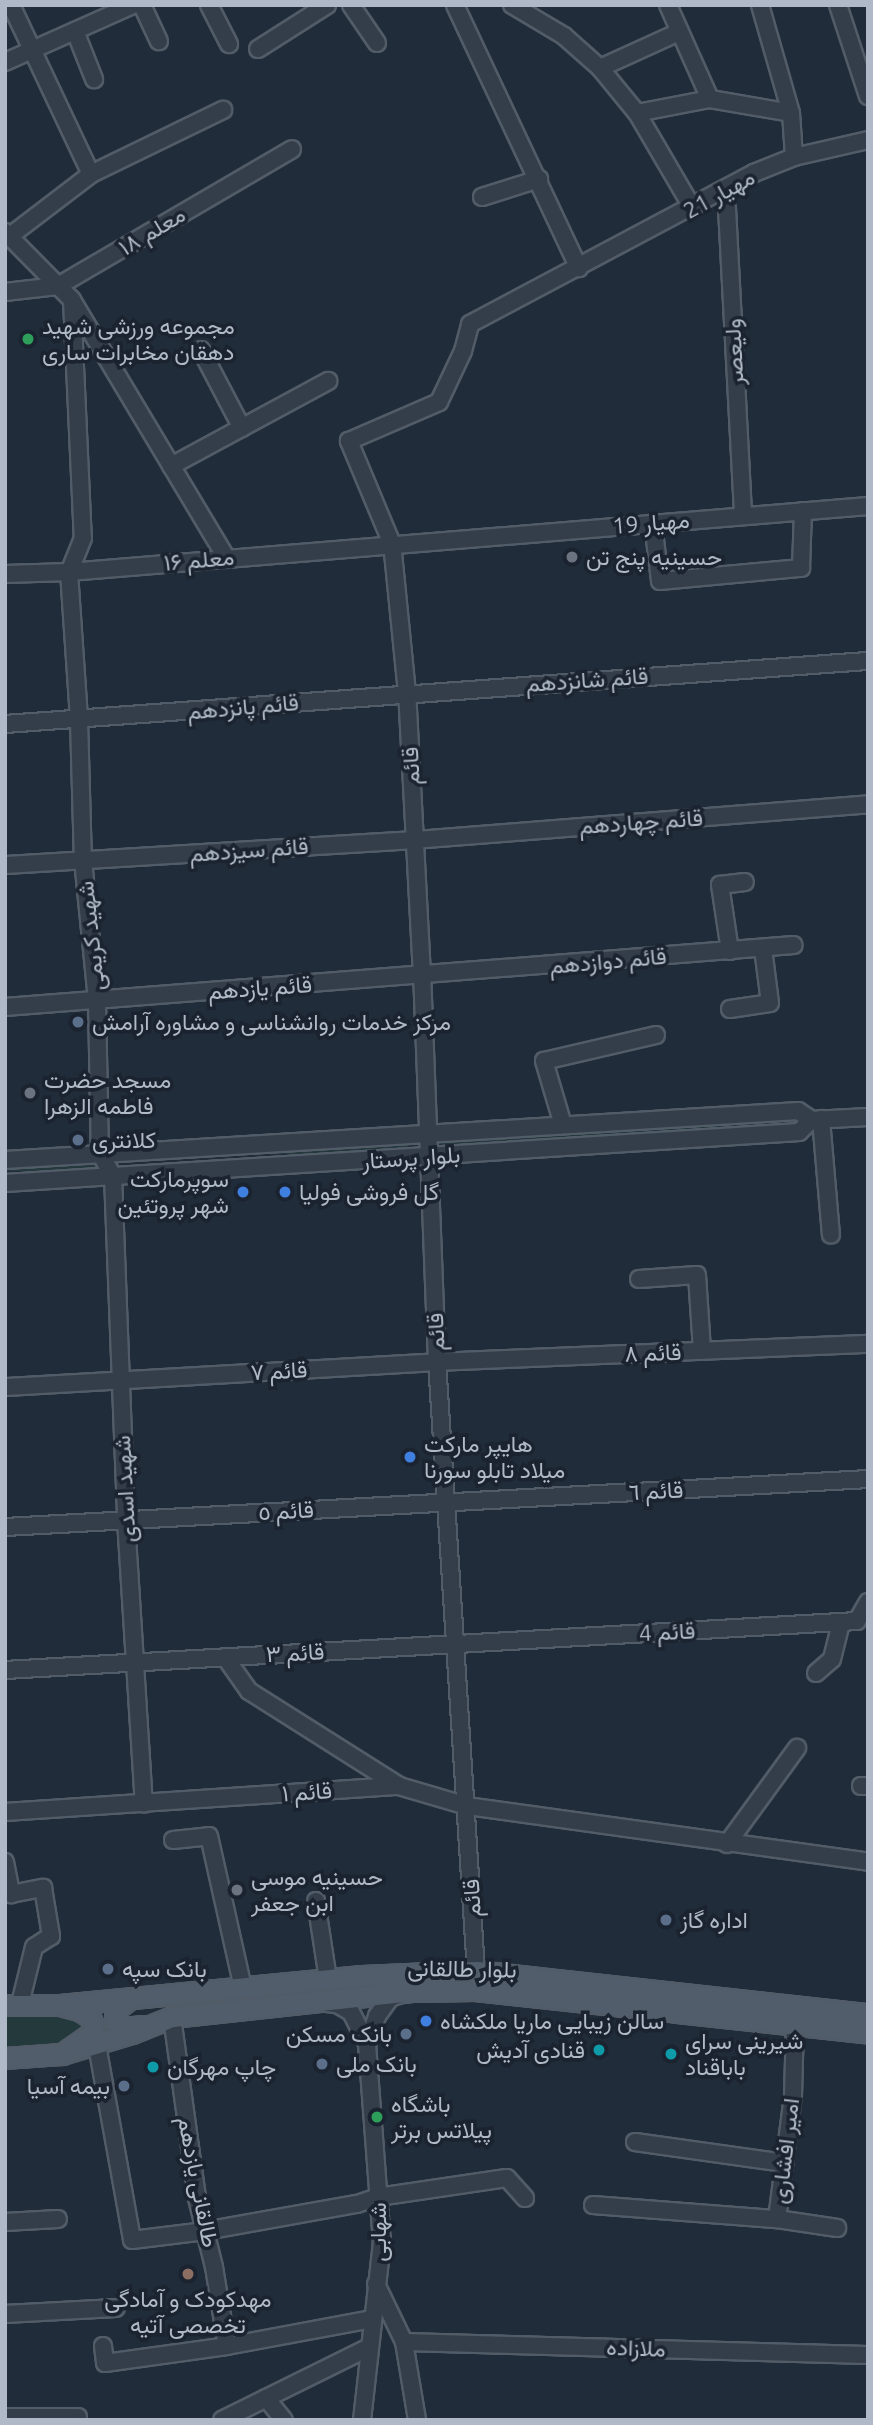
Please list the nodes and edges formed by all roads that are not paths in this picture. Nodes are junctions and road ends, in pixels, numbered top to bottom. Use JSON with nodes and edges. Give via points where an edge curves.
{"nodes":[{"id":1,"x":12,"y":5,"type":"edge"},
{"id":2,"x":133,"y":5,"type":"edge"},
{"id":3,"x":142,"y":5,"type":"edge"},
{"id":4,"x":209,"y":5,"type":"edge"},
{"id":5,"x":327,"y":5,"type":"edge"},
{"id":6,"x":351,"y":5,"type":"edge"},
{"id":7,"x":455,"y":5,"type":"edge"},
{"id":8,"x":512,"y":5,"type":"edge"},
{"id":9,"x":668,"y":5,"type":"edge"},
{"id":10,"x":760,"y":5,"type":"edge"},
{"id":11,"x":838,"y":5,"type":"edge"},
{"id":12,"x":75,"y":31,"type":"junction"},
{"id":13,"x":679,"y":32,"type":"junction"},
{"id":14,"x":159,"y":41,"type":"dead end"},
{"id":15,"x":377,"y":43,"type":"dead end"},
{"id":16,"x":229,"y":44,"type":"dead end"},
{"id":17,"x":258,"y":49,"type":"dead end"},
{"id":18,"x":31,"y":50,"type":"junction"},
{"id":19,"x":5,"y":62,"type":"edge"},
{"id":20,"x":600,"y":68,"type":"junction"},
{"id":21,"x":94,"y":79,"type":"dead end"},
{"id":22,"x":868,"y":96,"type":"edge"},
{"id":23,"x":710,"y":99,"type":"junction"},
{"id":24,"x":223,"y":110,"type":"dead end"},
{"id":25,"x":637,"y":113,"type":"junction"},
{"id":26,"x":791,"y":113,"type":"junction"},
{"id":27,"x":868,"y":140,"type":"edge"},
{"id":28,"x":292,"y":149,"type":"dead end"},
{"id":29,"x":794,"y":157,"type":"junction"},
{"id":30,"x":91,"y":174,"type":"junction"},
{"id":31,"x":539,"y":179,"type":"junction"},
{"id":32,"x":726,"y":189,"type":"junction"},
{"id":33,"x":482,"y":197,"type":"dead end"},
{"id":34,"x":693,"y":209,"type":"junction"},
{"id":35,"x":8,"y":234,"type":"edge"},
{"id":36,"x":579,"y":268,"type":"junction"},
{"id":37,"x":58,"y":286,"type":"junction"},
{"id":38,"x":5,"y":292,"type":"edge"},
{"id":39,"x":72,"y":300,"type":"junction"},
{"id":40,"x":201,"y":350,"type":"dead end"},
{"id":41,"x":328,"y":381,"type":"dead end"},
{"id":42,"x":242,"y":428,"type":"junction"},
{"id":43,"x":171,"y":466,"type":"junction"},
{"id":44,"x":868,"y":506,"type":"edge"},
{"id":45,"x":803,"y":511,"type":"junction"},
{"id":46,"x":743,"y":516,"type":"junction"},
{"id":47,"x":653,"y":523,"type":"junction"},
{"id":48,"x":392,"y":544,"type":"junction"},
{"id":49,"x":226,"y":558,"type":"junction"},
{"id":50,"x":69,"y":572,"type":"junction"},
{"id":51,"x":5,"y":574,"type":"edge"},
{"id":52,"x":868,"y":661,"type":"edge"},
{"id":53,"x":407,"y":693,"type":"junction"},
{"id":54,"x":79,"y":720,"type":"junction"},
{"id":55,"x":5,"y":724,"type":"edge"},
{"id":56,"x":868,"y":804,"type":"edge"},
{"id":57,"x":415,"y":840,"type":"junction"},
{"id":58,"x":83,"y":860,"type":"junction"},
{"id":59,"x":5,"y":865,"type":"edge"},
{"id":60,"x":745,"y":882,"type":"dead end"},
{"id":61,"x":794,"y":945,"type":"dead end"},
{"id":62,"x":764,"y":948,"type":"junction"},
{"id":63,"x":730,"y":951,"type":"junction"},
{"id":64,"x":422,"y":976,"type":"junction"},
{"id":65,"x":97,"y":1001,"type":"junction"},
{"id":66,"x":5,"y":1007,"type":"edge"},
{"id":67,"x":730,"y":1009,"type":"dead end"},
{"id":68,"x":656,"y":1035,"type":"dead end"},
{"id":69,"x":868,"y":1117,"type":"edge"},
{"id":70,"x":816,"y":1120,"type":"junction"},
{"id":71,"x":563,"y":1125,"type":"junction"},
{"id":72,"x":427,"y":1133,"type":"junction"},
{"id":73,"x":100,"y":1153,"type":"junction"},
{"id":74,"x":428,"y":1157,"type":"junction"},
{"id":75,"x":5,"y":1160,"type":"edge"},
{"id":76,"x":113,"y":1176,"type":"junction"},
{"id":77,"x":5,"y":1183,"type":"edge"},
{"id":78,"x":831,"y":1235,"type":"dead end"},
{"id":79,"x":639,"y":1279,"type":"dead end"},
{"id":80,"x":868,"y":1344,"type":"edge"},
{"id":81,"x":702,"y":1351,"type":"junction"},
{"id":82,"x":437,"y":1362,"type":"junction"},
{"id":83,"x":120,"y":1381,"type":"junction"},
{"id":84,"x":5,"y":1387,"type":"edge"},
{"id":85,"x":868,"y":1479,"type":"edge"},
{"id":86,"x":445,"y":1502,"type":"junction"},
{"id":87,"x":126,"y":1520,"type":"junction"},
{"id":88,"x":5,"y":1527,"type":"edge"},
{"id":89,"x":868,"y":1602,"type":"edge"},
{"id":90,"x":841,"y":1622,"type":"junction"},
{"id":91,"x":455,"y":1645,"type":"junction"},
{"id":92,"x":225,"y":1657,"type":"junction"},
{"id":93,"x":135,"y":1664,"type":"junction"},
{"id":94,"x":5,"y":1670,"type":"edge"},
{"id":95,"x":816,"y":1673,"type":"dead end"},
{"id":96,"x":797,"y":1748,"type":"dead end"},
{"id":97,"x":398,"y":1786,"type":"junction"},
{"id":98,"x":144,"y":1802,"type":"junction"},
{"id":99,"x":467,"y":1806,"type":"junction"},
{"id":100,"x":5,"y":1812,"type":"edge"},
{"id":101,"x":173,"y":1840,"type":"dead end"},
{"id":102,"x":727,"y":1843,"type":"junction"},
{"id":103,"x":5,"y":1861,"type":"edge"},
{"id":104,"x":868,"y":1862,"type":"edge"},
{"id":105,"x":316,"y":1901,"type":"dead end"},
{"id":106,"x":476,"y":1971,"type":"junction"},
{"id":107,"x":328,"y":1979,"type":"junction"},
{"id":108,"x":243,"y":1988,"type":"junction"},
{"id":109,"x":410,"y":1991,"type":"junction"},
{"id":110,"x":128,"y":2000,"type":"junction"},
{"id":111,"x":309,"y":2000,"type":"junction"},
{"id":112,"x":13,"y":2005,"type":"edge"},
{"id":113,"x":60,"y":2005,"type":"junction"},
{"id":114,"x":868,"y":2014,"type":"edge"},
{"id":115,"x":172,"y":2017,"type":"junction"},
{"id":116,"x":794,"y":2025,"type":"junction"},
{"id":117,"x":147,"y":2026,"type":"junction"},
{"id":118,"x":868,"y":2033,"type":"edge"},
{"id":119,"x":367,"y":2044,"type":"junction"},
{"id":120,"x":97,"y":2045,"type":"junction"},
{"id":121,"x":62,"y":2054,"type":"junction"},
{"id":122,"x":5,"y":2058,"type":"edge"},
{"id":123,"x":635,"y":2142,"type":"dead end"},
{"id":124,"x":785,"y":2162,"type":"junction"},
{"id":125,"x":378,"y":2197,"type":"junction"},
{"id":126,"x":525,"y":2198,"type":"dead end"},
{"id":127,"x":593,"y":2205,"type":"dead end"},
{"id":128,"x":58,"y":2219,"type":"dead end"},
{"id":129,"x":777,"y":2219,"type":"junction"},
{"id":130,"x":5,"y":2222,"type":"edge"},
{"id":131,"x":837,"y":2228,"type":"dead end"},
{"id":132,"x":205,"y":2231,"type":"junction"},
{"id":133,"x":376,"y":2284,"type":"junction"},
{"id":134,"x":116,"y":2308,"type":"dead end"},
{"id":135,"x":5,"y":2314,"type":"edge"},
{"id":136,"x":372,"y":2319,"type":"junction"},
{"id":137,"x":404,"y":2342,"type":"junction"},
{"id":138,"x":103,"y":2346,"type":"dead end"},
{"id":139,"x":227,"y":2346,"type":"junction"},
{"id":140,"x":368,"y":2348,"type":"junction"},
{"id":141,"x":868,"y":2355,"type":"edge"},
{"id":142,"x":266,"y":2398,"type":"junction"},
{"id":143,"x":5,"y":2417,"type":"edge"},
{"id":144,"x":78,"y":2417,"type":"dead end"},
{"id":145,"x":222,"y":2420,"type":"edge"},
{"id":146,"x":284,"y":2420,"type":"edge"},
{"id":147,"x":362,"y":2420,"type":"edge"},
{"id":148,"x":417,"y":2420,"type":"edge"}],
"edges":[{"from":1,"to":18,"type":"street"},
{"from":2,"to":12,"type":"street"},
{"from":3,"to":14,"type":"street"},
{"from":4,"to":16,"type":"street"},
{"from":5,"to":17,"type":"street"},
{"from":6,"to":15,"type":"street"},
{"from":7,"to":31,"type":"street"},
{"from":8,"to":20,"type":"street","via":[[564,36]]},
{"from":9,"to":13,"type":"street"},
{"from":10,"to":26,"type":"street"},
{"from":11,"to":22,"type":"street"},
{"from":12,"to":18,"type":"street"},
{"from":12,"to":21,"type":"street"},
{"from":13,"to":20,"type":"street"},
{"from":13,"to":23,"type":"street"},
{"from":18,"to":19,"type":"street"},
{"from":18,"to":30,"type":"street"},
{"from":20,"to":25,"type":"street"},
{"from":23,"to":25,"type":"street"},
{"from":23,"to":26,"type":"street"},
{"from":24,"to":30,"type":"street"},
{"from":25,"to":34,"type":"street"},
{"from":26,"to":29,"type":"street"},
{"from":27,"to":29,"type":"street","name":"مهیار 21"},
{"from":28,"to":37,"type":"street","name":"معلم ۱۸"},
{"from":29,"to":32,"type":"street","name":"مهیار 21"},
{"from":30,"to":35,"type":"street"},
{"from":31,"to":33,"type":"street"},
{"from":31,"to":36,"type":"street"},
{"from":32,"to":34,"type":"street","name":"مهیار 21"},
{"from":32,"to":46,"type":"street","name":"ولیعصر"},
{"from":34,"to":36,"type":"street","name":"مهیار 21"},
{"from":35,"to":37,"type":"street"},
{"from":36,"to":48,"type":"street","name":"مهیار 21","via":[[470,324],[439,402],[349,441]]},
{"from":37,"to":38,"type":"street","name":"معلم ۱۸"},
{"from":37,"to":39,"type":"street"},
{"from":39,"to":43,"type":"street"},
{"from":39,"to":50,"type":"street","via":[[83,538]]},
{"from":40,"to":42,"type":"street"},
{"from":41,"to":42,"type":"street"},
{"from":42,"to":43,"type":"street"},
{"from":43,"to":49,"type":"street"},
{"from":44,"to":45,"type":"street","name":"مهیار 19"},
{"from":45,"to":46,"type":"street","name":"مهیار 19"},
{"from":45,"to":47,"type":"street","via":[[801,568],[660,581]]},
{"from":46,"to":47,"type":"street","name":"مهیار 19"},
{"from":47,"to":48,"type":"street","name":"مهیار 19"},
{"from":48,"to":49,"type":"street","name":"معلم ۱۶"},
{"from":48,"to":53,"type":"street","name":"قائم"},
{"from":49,"to":50,"type":"street","name":"معلم ۱۶"},
{"from":50,"to":51,"type":"street","name":"معلم ۱۶"},
{"from":50,"to":54,"type":"street","name":"شهید کریمی"},
{"from":52,"to":53,"type":"street","name":"قائم شانزدهم"},
{"from":53,"to":54,"type":"street","name":"قائم پانزدهم"},
{"from":53,"to":57,"type":"street","name":"قائم"},
{"from":54,"to":55,"type":"street","name":"قائم پانزدهم"},
{"from":54,"to":58,"type":"street","name":"شهید کریمی"},
{"from":56,"to":57,"type":"street","name":"قائم چهاردهم"},
{"from":57,"to":58,"type":"street","name":"قائم سیزدهم"},
{"from":57,"to":64,"type":"street","name":"قائم"},
{"from":58,"to":59,"type":"street","name":"قائم سیزدهم"},
{"from":58,"to":65,"type":"street","name":"شهید کریمی"},
{"from":60,"to":63,"type":"street","via":[[720,885]]},
{"from":61,"to":62,"type":"street","name":"قائم دوازدهم"},
{"from":62,"to":63,"type":"street","name":"قائم دوازدهم"},
{"from":62,"to":67,"type":"street","via":[[770,1003]]},
{"from":63,"to":64,"type":"street","name":"قائم دوازدهم"},
{"from":64,"to":65,"type":"street","name":"قائم یازدهم"},
{"from":64,"to":72,"type":"street","name":"قائم"},
{"from":65,"to":66,"type":"street","name":"قائم یازدهم"},
{"from":65,"to":73,"type":"street","name":"شهید کریمی"},
{"from":68,"to":71,"type":"street","via":[[544,1061]]},
{"from":69,"to":70,"type":"street","name":"بلوار پرستار"},
{"from":70,"to":71,"type":"street","name":"بلوار پرستار","via":[[798,1111]]},
{"from":70,"to":74,"type":"street","name":"بلوار پرستار","via":[[799,1132]]},
{"from":70,"to":78,"type":"street"},
{"from":71,"to":72,"type":"street","name":"بلوار پرستار"},
{"from":72,"to":73,"type":"street","name":"بلوار پرستار"},
{"from":72,"to":74,"type":"street","name":"قائم"},
{"from":73,"to":75,"type":"street","name":"بلوار پرستار"},
{"from":73,"to":76,"type":"street"},
{"from":74,"to":76,"type":"street","name":"بلوار پرستار"},
{"from":74,"to":82,"type":"street","name":"قائم"},
{"from":76,"to":77,"type":"street","name":"بلوار پرستار"},
{"from":76,"to":83,"type":"street","name":"شهید اسدی"},
{"from":79,"to":81,"type":"street","via":[[697,1275]]},
{"from":80,"to":81,"type":"street","name":"قائم ٨"},
{"from":81,"to":82,"type":"street","name":"قائم ٨"},
{"from":82,"to":83,"type":"street","name":"قائم ٧"},
{"from":82,"to":86,"type":"street","name":"قائم"},
{"from":83,"to":84,"type":"street","name":"قائم ٧"},
{"from":83,"to":87,"type":"street","name":"شهید اسدی"},
{"from":85,"to":86,"type":"street","name":"قائم ٦"},
{"from":86,"to":87,"type":"street","name":"قائم ٥"},
{"from":86,"to":91,"type":"street","name":"قائم"},
{"from":87,"to":88,"type":"street","name":"قائم ٥"},
{"from":87,"to":93,"type":"street","name":"شهید اسدی"},
{"from":89,"to":90,"type":"street","via":[[857,1621]]},
{"from":90,"to":91,"type":"street","name":"قائم 4"},
{"from":90,"to":95,"type":"street","via":[[832,1660]]},
{"from":91,"to":92,"type":"street","name":"قائم ٣"},
{"from":91,"to":99,"type":"street","name":"قائم"},
{"from":92,"to":93,"type":"street","name":"قائم ٣"},
{"from":92,"to":97,"type":"street","via":[[249,1691]]},
{"from":93,"to":94,"type":"street","name":"قائم ٣"},
{"from":93,"to":98,"type":"street","name":"شهید اسدی"},
{"from":96,"to":102,"type":"street"},
{"from":97,"to":98,"type":"street","name":"قائم ١"},
{"from":97,"to":99,"type":"street","name":"قائم ١"},
{"from":98,"to":100,"type":"street","name":"قائم ١"},
{"from":99,"to":102,"type":"street","name":"قائم ١"},
{"from":99,"to":106,"type":"street","name":"قائم"},
{"from":101,"to":108,"type":"street","via":[[209,1836]]},
{"from":102,"to":104,"type":"street","name":"قائم ١"},
{"from":103,"to":112,"type":"street","via":[[11,1894],[43,1888],[51,1936],[34,1947]]},
{"from":105,"to":107,"type":"street"},
{"from":106,"to":107,"type":"main road","name":"بلوار طالقانی"},
{"from":106,"to":114,"type":"main road","name":"بلوار طالقانی"},
{"from":107,"to":108,"type":"main road","name":"بلوار طالقانی"},
{"from":108,"to":110,"type":"main road","name":"بلوار طالقانی"},
{"from":109,"to":111,"type":"main road","name":"بلوار طالقانی"},
{"from":109,"to":116,"type":"main road","name":"بلوار طالقانی","via":[[475,1990]]},
{"from":109,"to":119,"type":"street","via":[[390,1998],[377,2016]]},
{"from":110,"to":113,"type":"main road","name":"بلوار طالقانی"},
{"from":110,"to":117,"type":"main road","via":[[115,2010],[115,2021],[123,2028]]},
{"from":111,"to":115,"type":"main road","name":"بلوار طالقانی"},
{"from":111,"to":119,"type":"street","via":[[337,2004],[351,2012]]},
{"from":112,"to":113,"type":"main road","name":"بلوار طالقانی"},
{"from":113,"to":121,"type":"main road","via":[[79,2010],[93,2025],[92,2033]]},
{"from":115,"to":117,"type":"main road","name":"بلوار طالقانی"},
{"from":115,"to":132,"type":"street","name":"طالقانی یازدهم"},
{"from":116,"to":118,"type":"main road","name":"بلوار طالقانی"},
{"from":116,"to":124,"type":"street","name":"امیر افشاری","via":[[793,2096]]},
{"from":117,"to":120,"type":"main road","name":"بلوار طالقانی"},
{"from":119,"to":125,"type":"street","name":"شهابی"},
{"from":120,"to":121,"type":"main road","name":"بلوار طالقانی"},
{"from":120,"to":132,"type":"street","via":[[132,2240]]},
{"from":121,"to":122,"type":"main road","name":"بلوار طالقانی"},
{"from":123,"to":124,"type":"street"},
{"from":124,"to":129,"type":"street","name":"امیر افشاری"},
{"from":125,"to":126,"type":"street","via":[[507,2178]]},
{"from":125,"to":132,"type":"street"},
{"from":125,"to":133,"type":"street","name":"شهابی","via":[[382,2242]]},
{"from":127,"to":129,"type":"street","name":"امیر افشاری"},
{"from":128,"to":130,"type":"street"},
{"from":129,"to":131,"type":"street"},
{"from":132,"to":139,"type":"street","name":"طالقانی یازدهم"},
{"from":133,"to":136,"type":"street","name":"شهابی"},
{"from":133,"to":137,"type":"street"},
{"from":134,"to":135,"type":"street"},
{"from":136,"to":139,"type":"street"},
{"from":136,"to":140,"type":"street","name":"شهابی"},
{"from":137,"to":141,"type":"street","name":"ملازاده"},
{"from":137,"to":148,"type":"street"},
{"from":138,"to":139,"type":"street","via":[[104,2363]]},
{"from":140,"to":142,"type":"street"},
{"from":140,"to":147,"type":"street","name":"شهابی"},
{"from":142,"to":145,"type":"street"},
{"from":142,"to":146,"type":"street"},
{"from":143,"to":144,"type":"street"}]}
